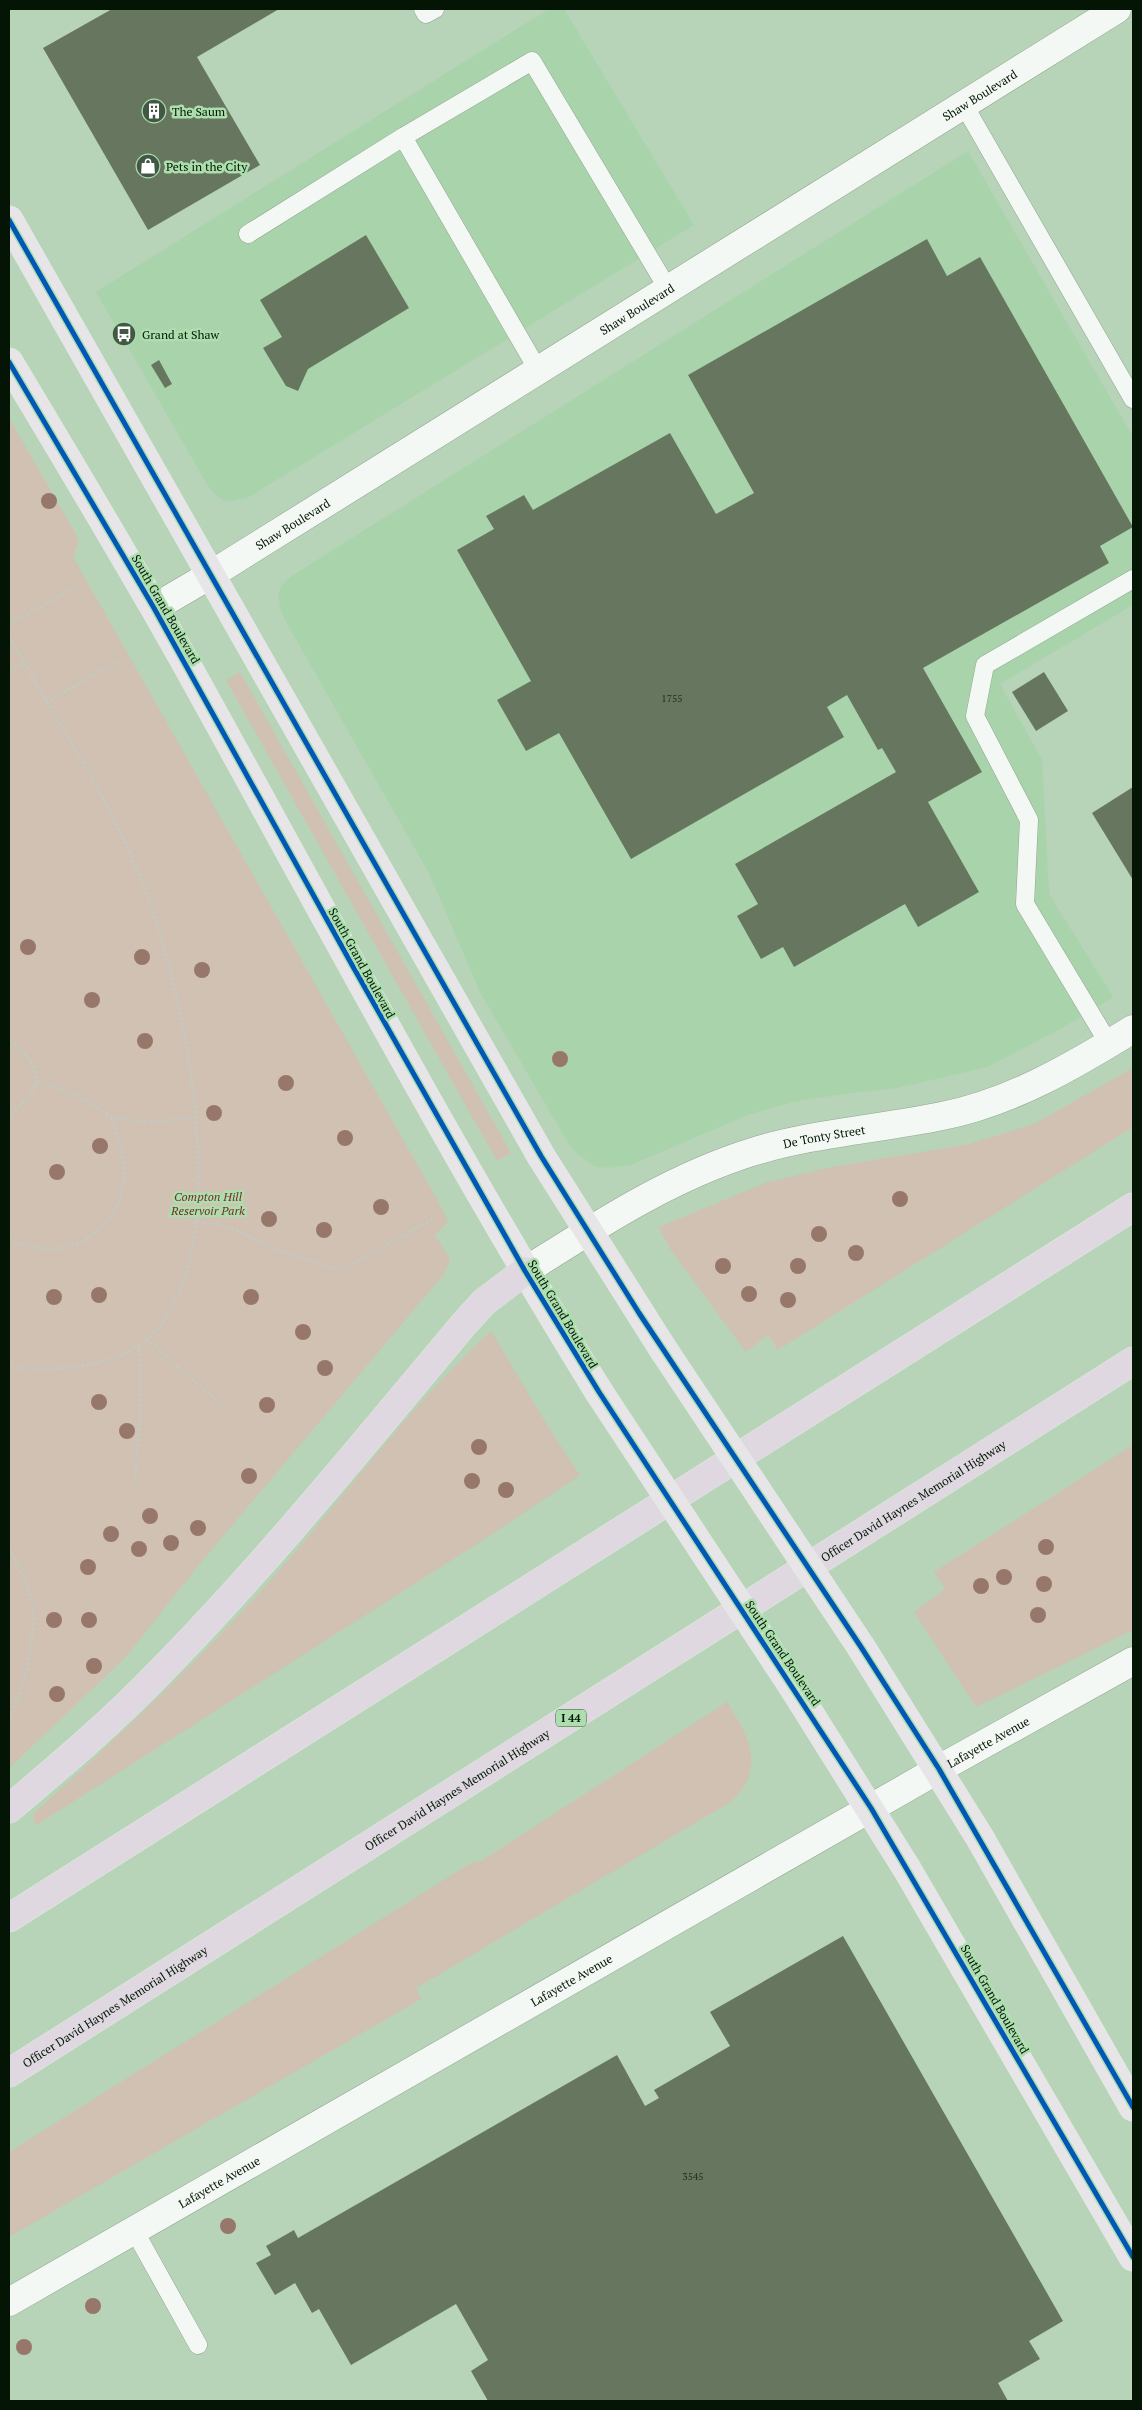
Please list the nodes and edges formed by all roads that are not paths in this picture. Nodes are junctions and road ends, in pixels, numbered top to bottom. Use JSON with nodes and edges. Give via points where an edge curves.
{"nodes":[{"id":1,"x":423,"y":9,"type":"edge"},
{"id":2,"x":435,"y":9,"type":"edge"},
{"id":3,"x":1117,"y":9,"type":"edge"},
{"id":4,"x":964,"y":105,"type":"junction"},
{"id":5,"x":403,"y":137,"type":"junction"},
{"id":6,"x":9,"y":220,"type":"edge"},
{"id":7,"x":248,"y":234,"type":"dead end"},
{"id":8,"x":668,"y":289,"type":"junction"},
{"id":9,"x":9,"y":362,"type":"edge"},
{"id":10,"x":538,"y":370,"type":"junction"},
{"id":11,"x":1133,"y":399,"type":"edge"},
{"id":12,"x":212,"y":574,"type":"junction"},
{"id":13,"x":1133,"y":579,"type":"edge"},
{"id":14,"x":154,"y":608,"type":"junction"},
{"id":15,"x":1133,"y":1029,"type":"edge"},
{"id":16,"x":1109,"y":1044,"type":"junction"},
{"id":17,"x":1133,"y":1207,"type":"edge"},
{"id":18,"x":587,"y":1231,"type":"junction"},
{"id":19,"x":525,"y":1271,"type":"junction"},
{"id":20,"x":1133,"y":1362,"type":"edge"},
{"id":21,"x":1133,"y":1661,"type":"edge"},
{"id":22,"x":939,"y":1770,"type":"junction"},
{"id":23,"x":871,"y":1808,"type":"junction"},
{"id":24,"x":9,"y":1809,"type":"edge"},
{"id":25,"x":9,"y":1918,"type":"edge"},
{"id":26,"x":9,"y":2073,"type":"edge"},
{"id":27,"x":1133,"y":2107,"type":"edge"},
{"id":28,"x":134,"y":2230,"type":"junction"},
{"id":29,"x":1133,"y":2257,"type":"edge"},
{"id":30,"x":9,"y":2302,"type":"edge"},
{"id":31,"x":198,"y":2345,"type":"dead end"}],
"edges":[{"from":1,"to":2,"type":"lane","via":[[426,14]]},
{"from":3,"to":4,"type":"street","name":"Shaw Boulevard"},
{"from":4,"to":8,"type":"street","name":"Shaw Boulevard"},
{"from":4,"to":11,"type":"lane"},
{"from":5,"to":7,"type":"lane"},
{"from":5,"to":8,"type":"lane","via":[[532,61]]},
{"from":5,"to":10,"type":"lane"},
{"from":6,"to":12,"type":"main road"},
{"from":8,"to":10,"type":"street","name":"Shaw Boulevard"},
{"from":9,"to":14,"type":"main road","name":"South Grand Boulevard"},
{"from":10,"to":12,"type":"street","name":"Shaw Boulevard"},
{"from":12,"to":14,"type":"street","name":"Shaw Boulevard"},
{"from":12,"to":18,"type":"main road","via":[[541,1156]]},
{"from":13,"to":16,"type":"lane","via":[[985,665],[975,716],[1029,820],[1025,904]]},
{"from":14,"to":19,"type":"main road","name":"South Grand Boulevard"},
{"from":15,"to":16,"type":"street","name":"De Tonty Street"},
{"from":16,"to":18,"type":"street","name":"De Tonty Street","via":[[1039,1082],[985,1104],[943,1116],[796,1140],[752,1152],[650,1194]]},
{"from":17,"to":25,"type":"highway"},
{"from":18,"to":19,"type":"street","name":"De Tonty Street"},
{"from":18,"to":22,"type":"main road","bridge":true},
{"from":19,"to":23,"type":"main road","name":"South Grand Boulevard","bridge":true,"via":[[599,1392]]},
{"from":19,"to":24,"type":"highway","via":[[484,1302],[464,1324],[245,1582],[159,1674]]},
{"from":20,"to":26,"type":"highway","name":"Officer David Haynes Memorial Highway","number":"I 44"},
{"from":21,"to":22,"type":"street","name":"Lafayette Avenue"},
{"from":22,"to":23,"type":"street","name":"Lafayette Avenue"},
{"from":22,"to":27,"type":"main road"},
{"from":23,"to":28,"type":"street","name":"Lafayette Avenue"},
{"from":23,"to":29,"type":"main road","name":"South Grand Boulevard"},
{"from":28,"to":30,"type":"street","name":"Lafayette Avenue"},
{"from":28,"to":31,"type":"lane"}]}
